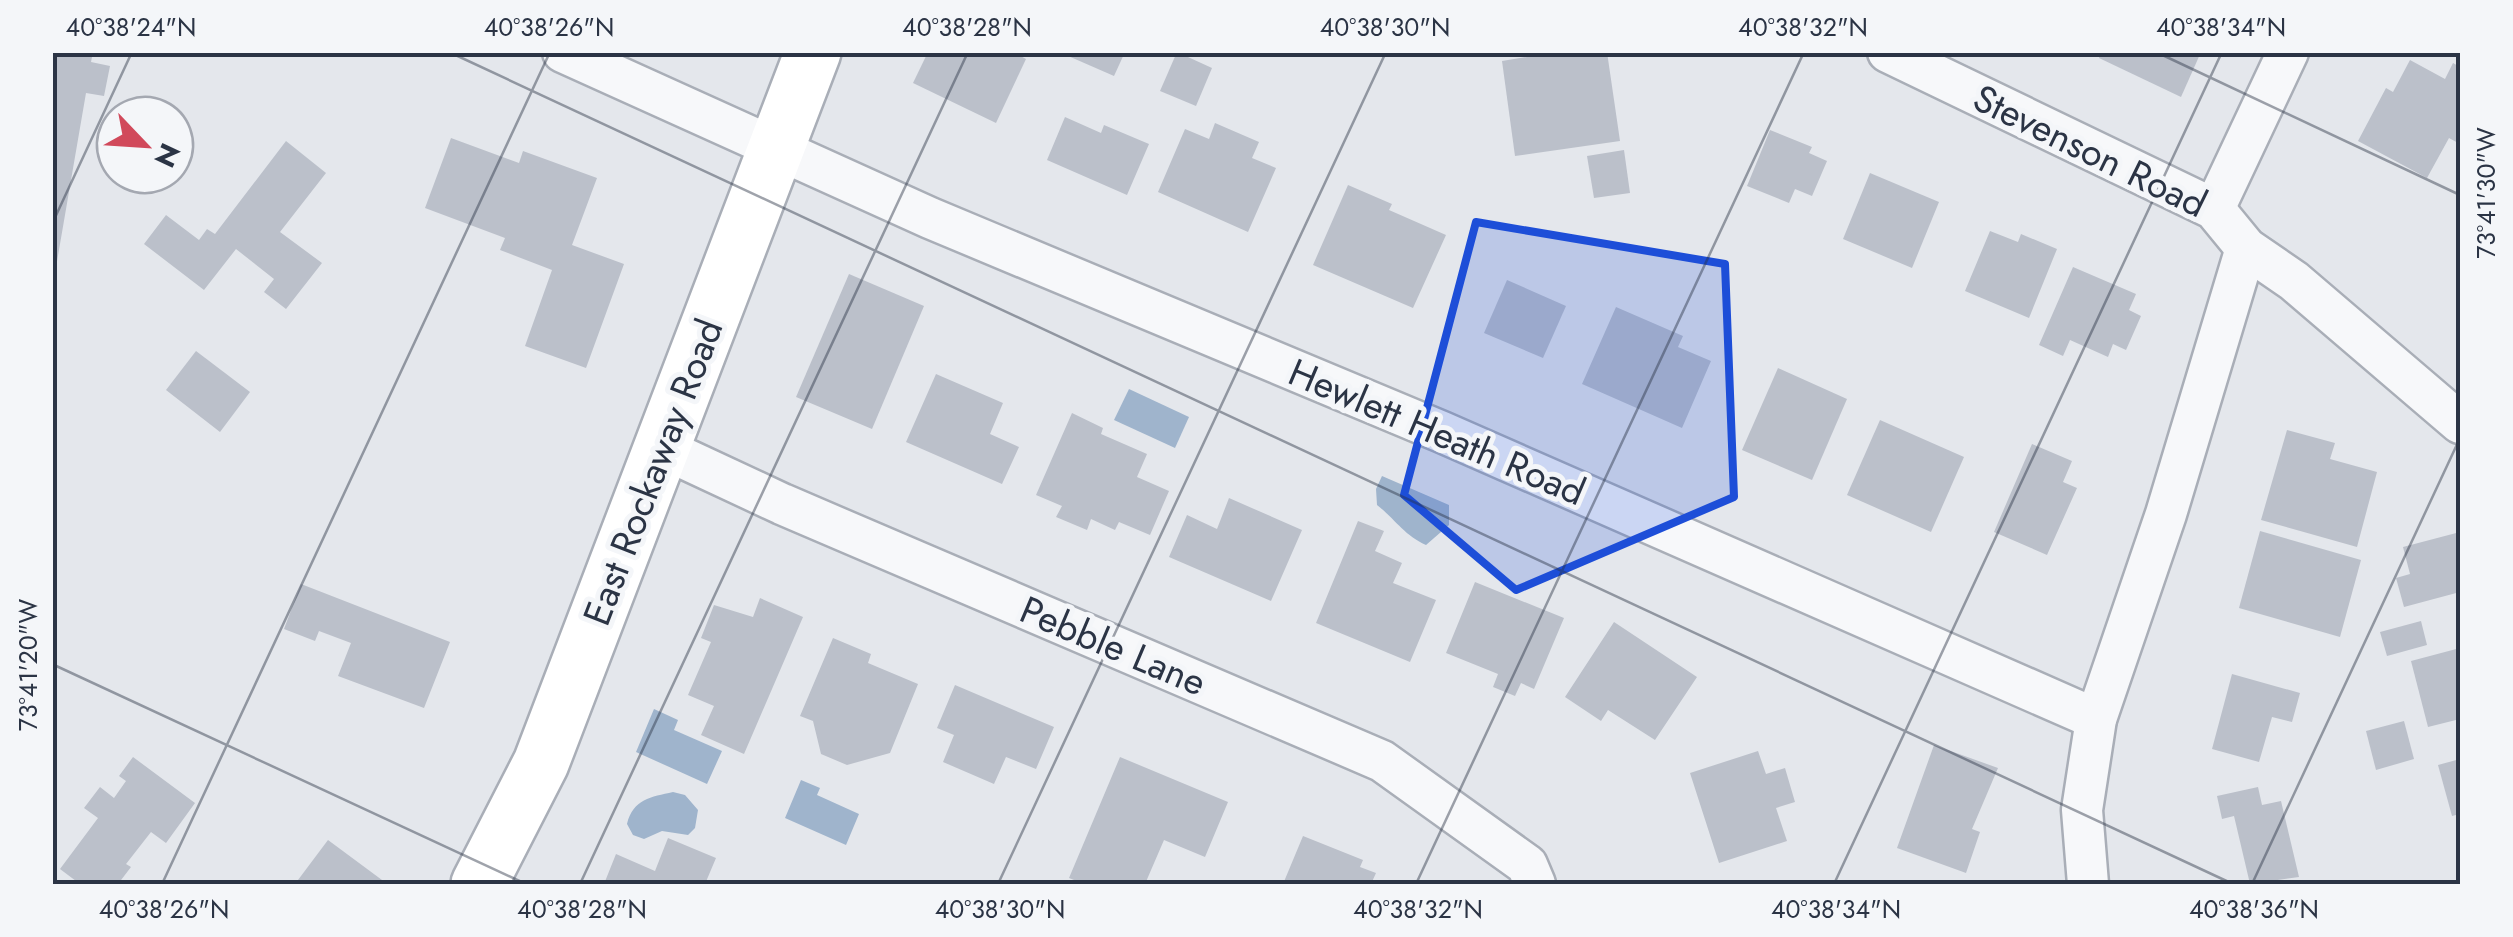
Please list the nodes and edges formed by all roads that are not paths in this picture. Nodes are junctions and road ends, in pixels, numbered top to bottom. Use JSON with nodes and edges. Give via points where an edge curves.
{"nodes":[{"id":1,"x":563,"y":52,"type":"edge"},
{"id":2,"x":813,"y":52,"type":"edge"},
{"id":3,"x":1888,"y":52,"type":"edge"},
{"id":4,"x":2288,"y":52,"type":"edge"},
{"id":5,"x":778,"y":146,"type":"junction"},
{"id":6,"x":2214,"y":209,"type":"junction"},
{"id":7,"x":2246,"y":248,"type":"junction"},
{"id":8,"x":2460,"y":423,"type":"edge"},
{"id":9,"x":662,"y":448,"type":"junction"},
{"id":10,"x":2096,"y":718,"type":"junction"},
{"id":11,"x":479,"y":884,"type":"edge"},
{"id":12,"x":1535,"y":884,"type":"edge"},
{"id":13,"x":2088,"y":884,"type":"edge"}],
"edges":[{"from":1,"to":5,"type":"street","name":"Hewlett Heath Road"},
{"from":2,"to":5,"type":"main road","name":"East Rockaway Road"},
{"from":3,"to":6,"type":"street","name":"Stevenson Road"},
{"from":4,"to":6,"type":"street"},
{"from":5,"to":9,"type":"main road","name":"East Rockaway Road"},
{"from":5,"to":10,"type":"street","name":"Hewlett Heath Road","via":[[930,218],[1442,432]]},
{"from":6,"to":7,"type":"street","name":"Stevenson Road"},
{"from":7,"to":8,"type":"street","name":"Stevenson Road"},
{"from":7,"to":10,"type":"street"},
{"from":9,"to":11,"type":"main road","name":"East Rockaway Road","via":[[541,763]]},
{"from":9,"to":12,"type":"street","name":"Pebble Lane","via":[[1382,762],[1527,865]]},
{"from":10,"to":13,"type":"street","via":[[2082,810]]}]}
